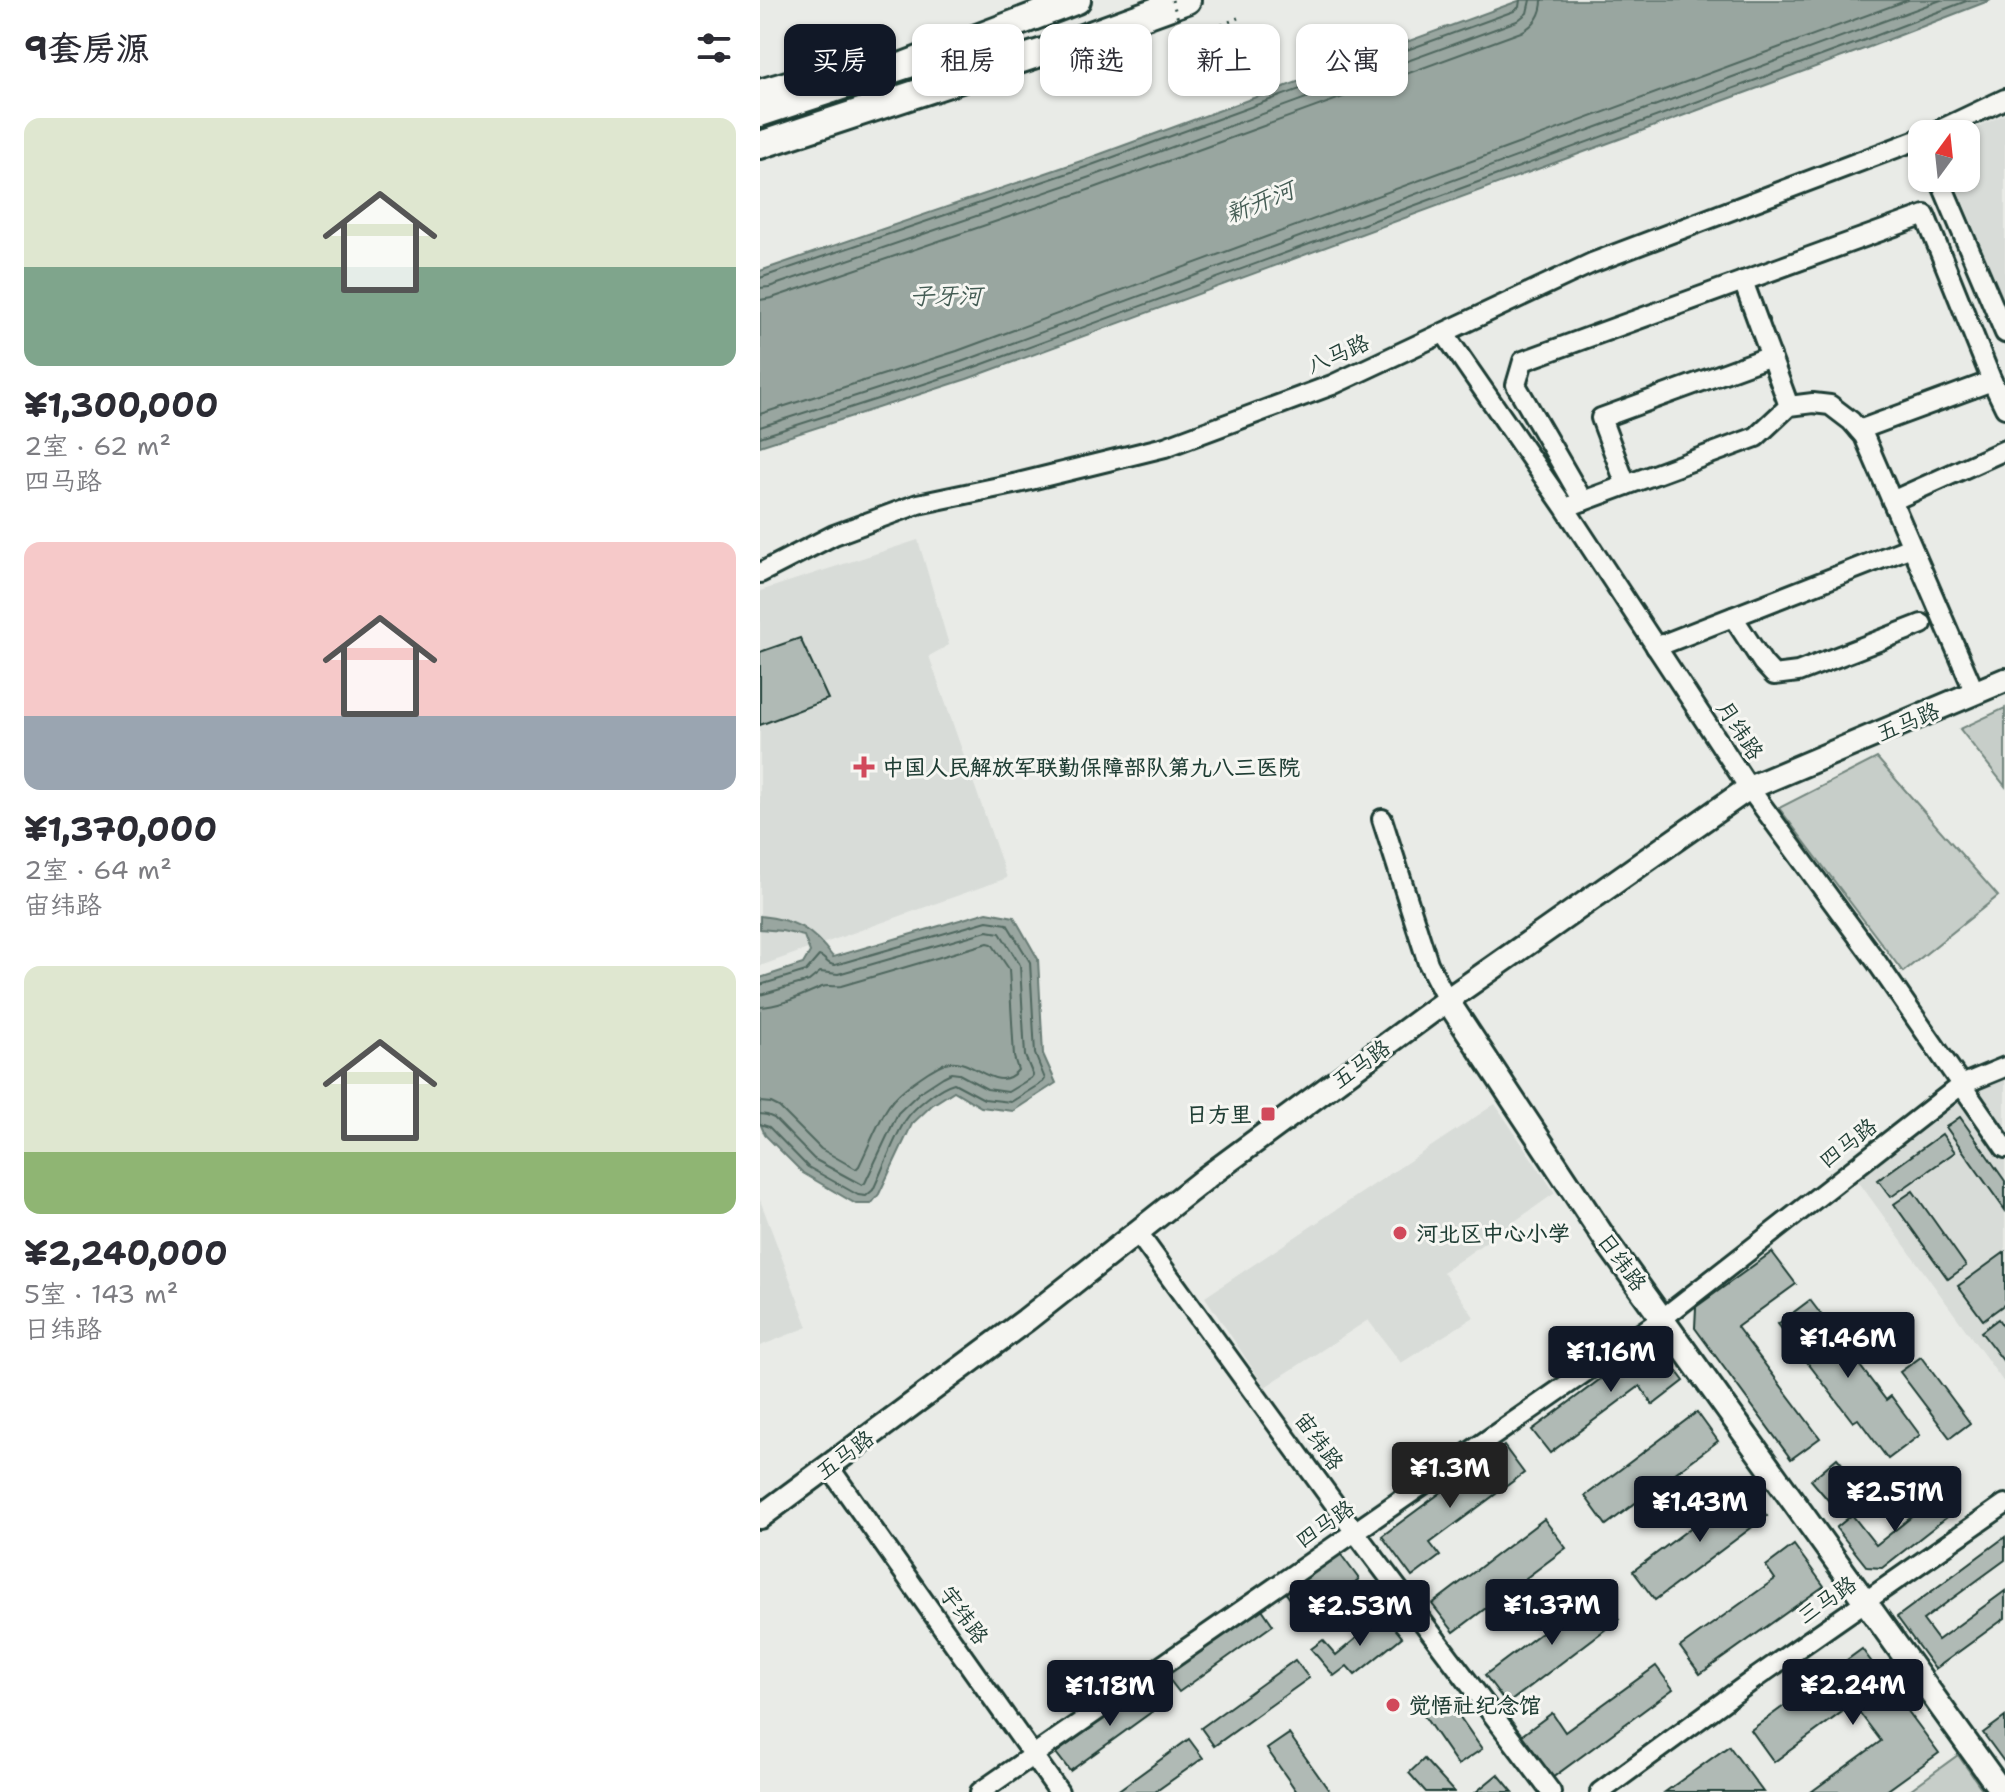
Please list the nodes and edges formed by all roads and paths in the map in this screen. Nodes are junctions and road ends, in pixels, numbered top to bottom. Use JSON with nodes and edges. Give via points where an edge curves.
{"nodes":[{"id":1,"x":1076,"y":0,"type":"edge"},
{"id":2,"x":1172,"y":0,"type":"edge"},
{"id":3,"x":1187,"y":0,"type":"edge"},
{"id":4,"x":1238,"y":18,"type":"dead end"},
{"id":5,"x":1121,"y":24,"type":"edge"},
{"id":6,"x":1040,"y":53,"type":"edge"},
{"id":7,"x":1040,"y":54,"type":"edge"},
{"id":8,"x":760,"y":93,"type":"edge"},
{"id":9,"x":2005,"y":99,"type":"edge"},
{"id":10,"x":760,"y":113,"type":"edge"},
{"id":11,"x":1961,"y":120,"type":"edge"},
{"id":12,"x":1908,"y":143,"type":"edge"},
{"id":13,"x":760,"y":145,"type":"edge"},
{"id":14,"x":760,"y":164,"type":"edge"},
{"id":15,"x":1945,"y":192,"type":"edge"},
{"id":16,"x":1743,"y":281,"type":"junction"},
{"id":17,"x":1444,"y":333,"type":"junction"},
{"id":18,"x":2005,"y":333,"type":"edge"},
{"id":19,"x":1771,"y":356,"type":"junction"},
{"id":20,"x":1992,"y":381,"type":"junction"},
{"id":21,"x":1789,"y":406,"type":"junction"},
{"id":22,"x":2005,"y":408,"type":"edge"},
{"id":23,"x":1859,"y":430,"type":"junction"},
{"id":24,"x":2005,"y":450,"type":"edge"},
{"id":25,"x":1626,"y":485,"type":"junction"},
{"id":26,"x":1583,"y":501,"type":"junction"},
{"id":27,"x":1892,"y":501,"type":"junction"},
{"id":28,"x":1565,"y":508,"type":"junction"},
{"id":29,"x":1911,"y":547,"type":"junction"},
{"id":30,"x":760,"y":573,"type":"edge"},
{"id":31,"x":1733,"y":617,"type":"junction"},
{"id":32,"x":1922,"y":624,"type":"dead end"},
{"id":33,"x":1656,"y":647,"type":"junction"},
{"id":34,"x":2005,"y":680,"type":"edge"},
{"id":35,"x":1975,"y":693,"type":"junction"},
{"id":36,"x":1749,"y":788,"type":"junction"},
{"id":37,"x":1382,"y":819,"type":"dead end"},
{"id":38,"x":1447,"y":1000,"type":"junction"},
{"id":39,"x":2005,"y":1067,"type":"edge"},
{"id":40,"x":1961,"y":1085,"type":"junction"},
{"id":41,"x":2005,"y":1148,"type":"edge"},
{"id":42,"x":1137,"y":1232,"type":"junction"},
{"id":43,"x":1663,"y":1318,"type":"junction"},
{"id":44,"x":829,"y":1467,"type":"junction"},
{"id":45,"x":2005,"y":1504,"type":"edge"},
{"id":46,"x":760,"y":1517,"type":"edge"},
{"id":47,"x":1355,"y":1532,"type":"junction"},
{"id":48,"x":1867,"y":1602,"type":"junction"},
{"id":49,"x":1034,"y":1755,"type":"junction"},
{"id":50,"x":980,"y":1792,"type":"edge"},
{"id":51,"x":1059,"y":1792,"type":"edge"},
{"id":52,"x":1551,"y":1792,"type":"edge"},
{"id":53,"x":1600,"y":1792,"type":"edge"},
{"id":54,"x":2002,"y":1792,"type":"edge"}],
"edges":[{"from":1,"to":8,"type":"highway"},
{"from":1,"to":10,"type":"highway"},
{"from":2,"to":4,"type":"path","bridge":true,"via":[[1185,41]]},
{"from":3,"to":5,"type":"highway"},
{"from":6,"to":13,"type":"highway"},
{"from":7,"to":14,"type":"highway","via":[[953,96]]},
{"from":9,"to":11,"type":"street"},
{"from":12,"to":17,"type":"street","name":"八马路","via":[[1592,263]]},
{"from":15,"to":18,"type":"street"},
{"from":16,"to":19,"type":"street"},
{"from":16,"to":20,"type":"street","via":[[1925,215]]},
{"from":16,"to":26,"type":"street","via":[[1523,361],[1516,385]]},
{"from":17,"to":28,"type":"street","name":"月纬路"},
{"from":17,"to":30,"type":"street","name":"八马路","via":[[1332,385],[1165,447],[918,504],[834,535]]},
{"from":19,"to":21,"type":"street"},
{"from":19,"to":25,"type":"street","via":[[1601,418]]},
{"from":20,"to":22,"type":"street"},
{"from":20,"to":23,"type":"street"},
{"from":21,"to":23,"type":"street","via":[[1830,405]]},
{"from":21,"to":25,"type":"street","via":[[1756,437]]},
{"from":23,"to":27,"type":"street"},
{"from":24,"to":27,"type":"street"},
{"from":25,"to":26,"type":"street"},
{"from":26,"to":28,"type":"street"},
{"from":27,"to":29,"type":"street"},
{"from":28,"to":33,"type":"street","name":"月纬路"},
{"from":29,"to":31,"type":"street"},
{"from":29,"to":35,"type":"street"},
{"from":31,"to":32,"type":"street","via":[[1774,675],[1798,672]]},
{"from":31,"to":33,"type":"street"},
{"from":33,"to":36,"type":"street","name":"月纬路"},
{"from":34,"to":35,"type":"main road","name":"五马路"},
{"from":35,"to":36,"type":"main road","name":"五马路"},
{"from":36,"to":38,"type":"main road","name":"五马路"},
{"from":36,"to":40,"type":"street","name":"月纬路"},
{"from":37,"to":38,"type":"street","name":"日纬路","via":[[1428,963]]},
{"from":38,"to":42,"type":"main road","name":"五马路"},
{"from":38,"to":43,"type":"main road","name":"日纬路"},
{"from":39,"to":40,"type":"street","name":"四马路"},
{"from":40,"to":41,"type":"street","name":"月纬路"},
{"from":40,"to":43,"type":"street","name":"四马路"},
{"from":42,"to":44,"type":"main road","name":"五马路"},
{"from":42,"to":47,"type":"street","name":"宙纬路"},
{"from":43,"to":47,"type":"street","name":"四马路"},
{"from":43,"to":48,"type":"main road","name":"日纬路"},
{"from":44,"to":46,"type":"main road","name":"五马路"},
{"from":44,"to":49,"type":"street","name":"宇纬路"},
{"from":45,"to":48,"type":"street","name":"三马路"},
{"from":47,"to":49,"type":"street","name":"四马路"},
{"from":47,"to":52,"type":"street","name":"宙纬路"},
{"from":48,"to":53,"type":"street","name":"三马路"},
{"from":48,"to":54,"type":"main road","name":"日纬路"},
{"from":49,"to":50,"type":"street","name":"四马路"},
{"from":49,"to":51,"type":"street","name":"宇纬路"}]}
